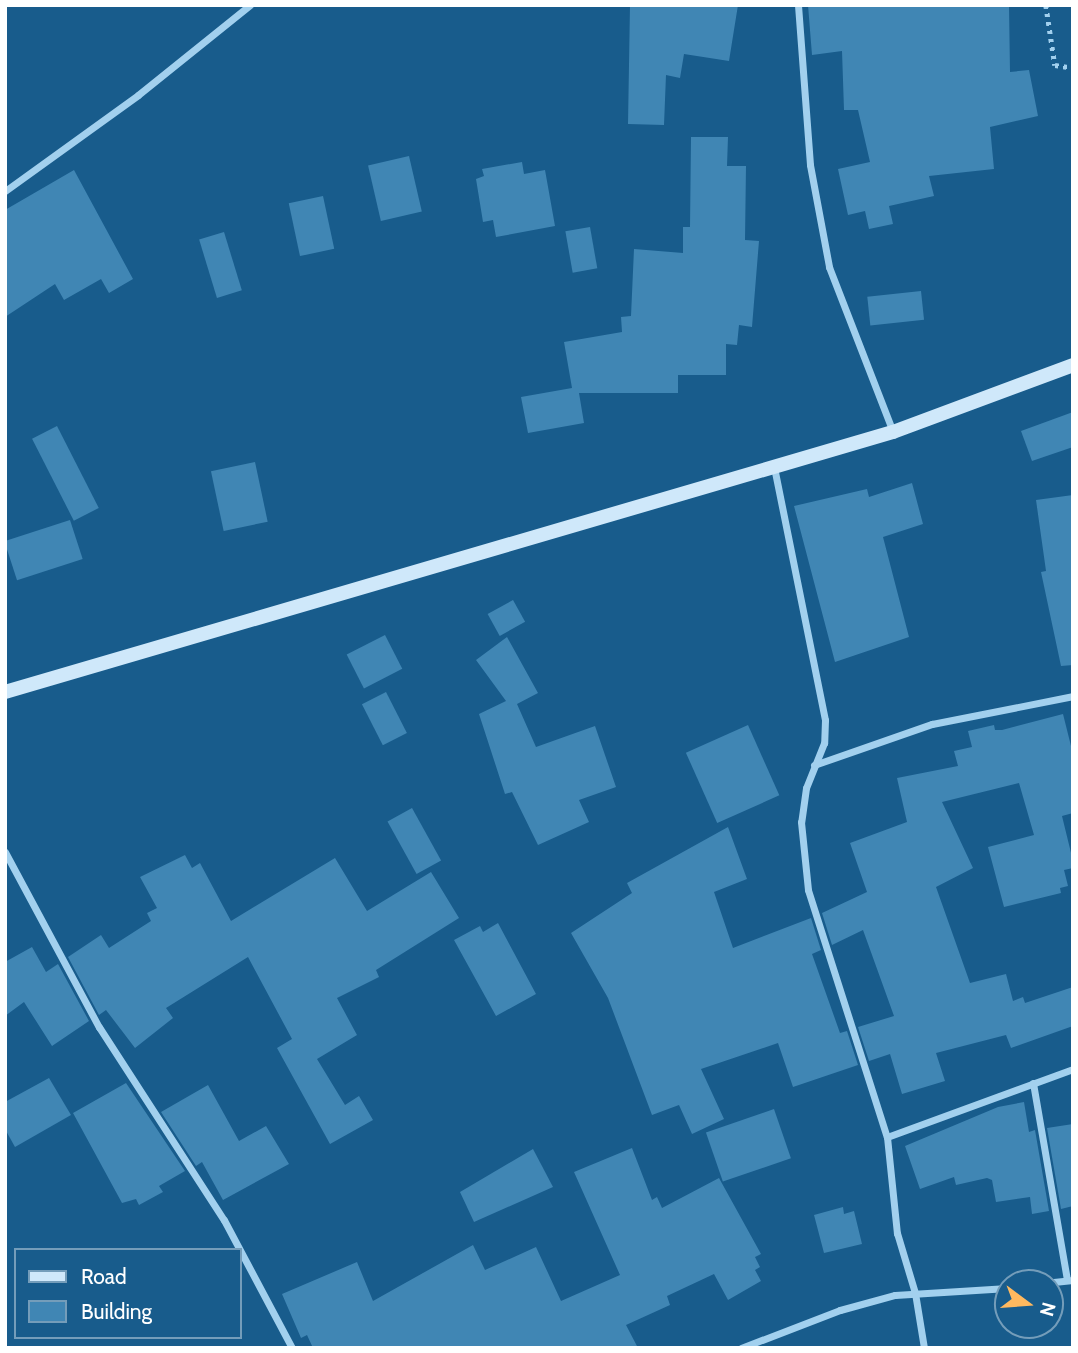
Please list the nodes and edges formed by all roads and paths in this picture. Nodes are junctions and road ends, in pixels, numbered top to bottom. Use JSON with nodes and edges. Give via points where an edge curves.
{"nodes":[{"id":1,"x":250,"y":5,"type":"edge"},
{"id":2,"x":798,"y":5,"type":"edge"},
{"id":3,"x":1046,"y":5,"type":"edge"},
{"id":4,"x":1073,"y":68,"type":"edge"},
{"id":5,"x":5,"y":191,"type":"edge"},
{"id":6,"x":1073,"y":365,"type":"edge"},
{"id":7,"x":893,"y":432,"type":"junction"},
{"id":8,"x":774,"y":466,"type":"junction"},
{"id":9,"x":5,"y":692,"type":"edge"},
{"id":10,"x":1073,"y":696,"type":"edge"},
{"id":11,"x":813,"y":765,"type":"junction"},
{"id":12,"x":5,"y":852,"type":"edge"},
{"id":13,"x":1073,"y":1069,"type":"edge"},
{"id":14,"x":1033,"y":1083,"type":"junction"},
{"id":15,"x":887,"y":1137,"type":"junction"},
{"id":16,"x":239,"y":1248,"type":"edge"},
{"id":17,"x":242,"y":1254,"type":"edge"},
{"id":18,"x":1070,"y":1280,"type":"edge"},
{"id":19,"x":994,"y":1290,"type":"edge"},
{"id":20,"x":915,"y":1293,"type":"junction"},
{"id":21,"x":292,"y":1348,"type":"edge"},
{"id":22,"x":741,"y":1348,"type":"edge"},
{"id":23,"x":924,"y":1348,"type":"edge"}],
"edges":[{"from":1,"to":5,"type":"street","via":[[138,95]]},
{"from":2,"to":7,"type":"street","via":[[810,165],[829,267]]},
{"from":3,"to":4,"type":"path","via":[[1055,65]]},
{"from":6,"to":7,"type":"main road"},
{"from":7,"to":8,"type":"main road"},
{"from":8,"to":9,"type":"main road"},
{"from":8,"to":11,"type":"street","via":[[825,720],[824,743]]},
{"from":10,"to":11,"type":"street","via":[[898,733]]},
{"from":11,"to":15,"type":"street","via":[[801,822],[808,890]]},
{"from":12,"to":16,"type":"street","via":[[99,1027]]},
{"from":13,"to":14,"type":"street"},
{"from":14,"to":15,"type":"street"},
{"from":14,"to":18,"type":"street"},
{"from":15,"to":20,"type":"street","via":[[897,1233]]},
{"from":17,"to":21,"type":"street"},
{"from":19,"to":20,"type":"street"},
{"from":20,"to":22,"type":"street","via":[[841,1310]]},
{"from":20,"to":23,"type":"street"}]}
